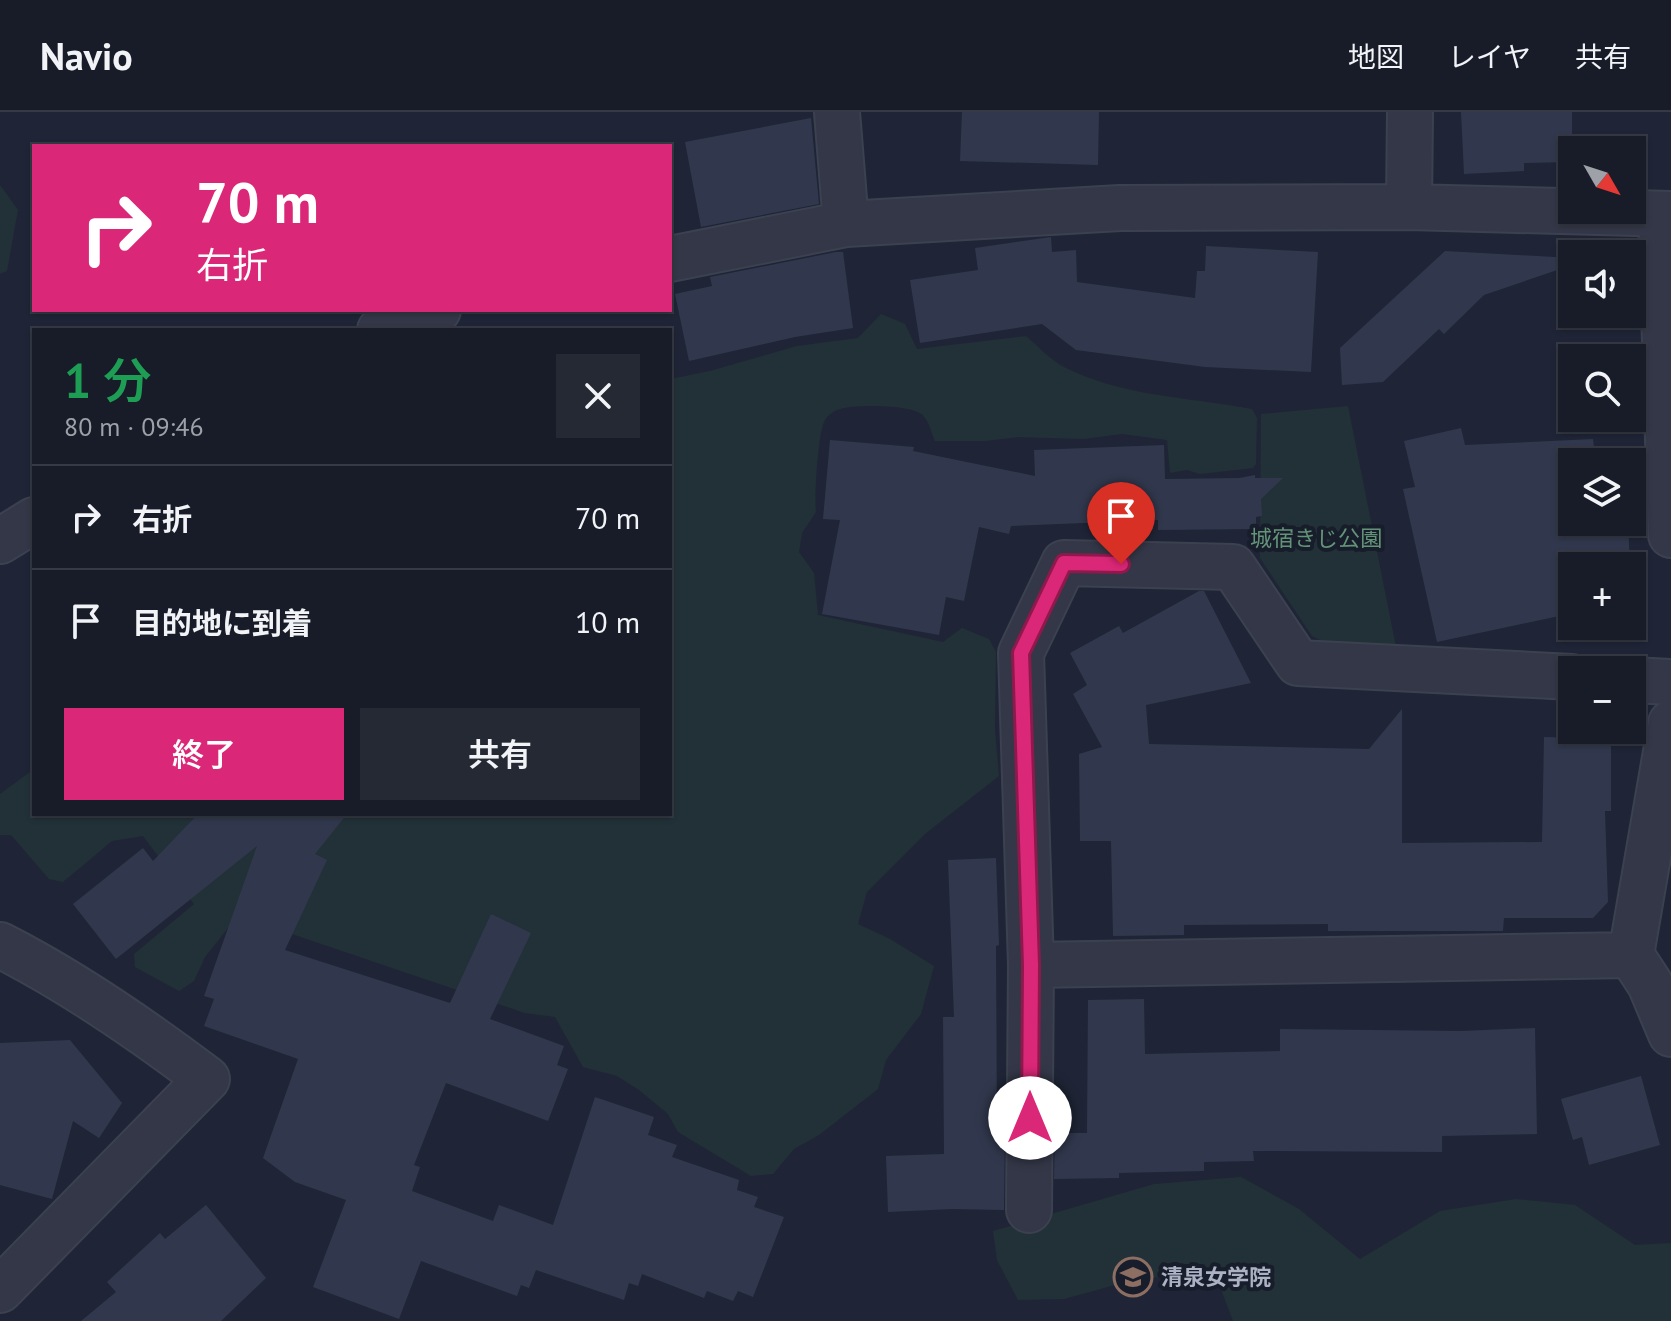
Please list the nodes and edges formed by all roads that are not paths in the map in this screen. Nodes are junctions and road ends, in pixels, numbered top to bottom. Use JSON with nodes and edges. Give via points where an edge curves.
{"nodes":[{"id":1,"x":837,"y":112,"type":"edge"},
{"id":2,"x":1410,"y":112,"type":"edge"},
{"id":3,"x":1409,"y":207,"type":"junction"},
{"id":4,"x":1666,"y":214,"type":"edge"},
{"id":5,"x":846,"y":224,"type":"junction"},
{"id":6,"x":672,"y":259,"type":"edge"},
{"id":7,"x":432,"y":312,"type":"edge"},
{"id":8,"x":386,"y":328,"type":"edge"},
{"id":9,"x":1669,"y":448,"type":"edge"},
{"id":10,"x":32,"y":521,"type":"edge"},
{"id":11,"x":1671,"y":535,"type":"edge"},
{"id":12,"x":0,"y":541,"type":"edge"},
{"id":13,"x":1558,"y":676,"type":"edge"},
{"id":14,"x":1646,"y":681,"type":"edge"},
{"id":15,"x":1671,"y":682,"type":"edge"},
{"id":16,"x":1671,"y":723,"type":"edge"},
{"id":17,"x":0,"y":945,"type":"edge"},
{"id":18,"x":1631,"y":955,"type":"junction"},
{"id":19,"x":1031,"y":965,"type":"junction"},
{"id":20,"x":1671,"y":1034,"type":"edge"},
{"id":21,"x":1029,"y":1210,"type":"dead end"},
{"id":22,"x":0,"y":1290,"type":"edge"}],
"edges":[{"from":1,"to":5,"type":"street"},
{"from":2,"to":3,"type":"street"},
{"from":3,"to":4,"type":"street"},
{"from":3,"to":5,"type":"street","via":[[1120,208]]},
{"from":4,"to":9,"type":"street"},
{"from":5,"to":6,"type":"street"},
{"from":7,"to":8,"type":"street"},
{"from":9,"to":11,"type":"street"},
{"from":10,"to":12,"type":"street"},
{"from":13,"to":19,"type":"street","via":[[1298,663],[1233,567],[1064,563],[1021,653]]},
{"from":14,"to":15,"type":"street"},
{"from":16,"to":18,"type":"street"},
{"from":17,"to":22,"type":"street","via":[[75,987],[207,1079]]},
{"from":18,"to":19,"type":"street"},
{"from":18,"to":20,"type":"street"},
{"from":19,"to":21,"type":"street"}]}
